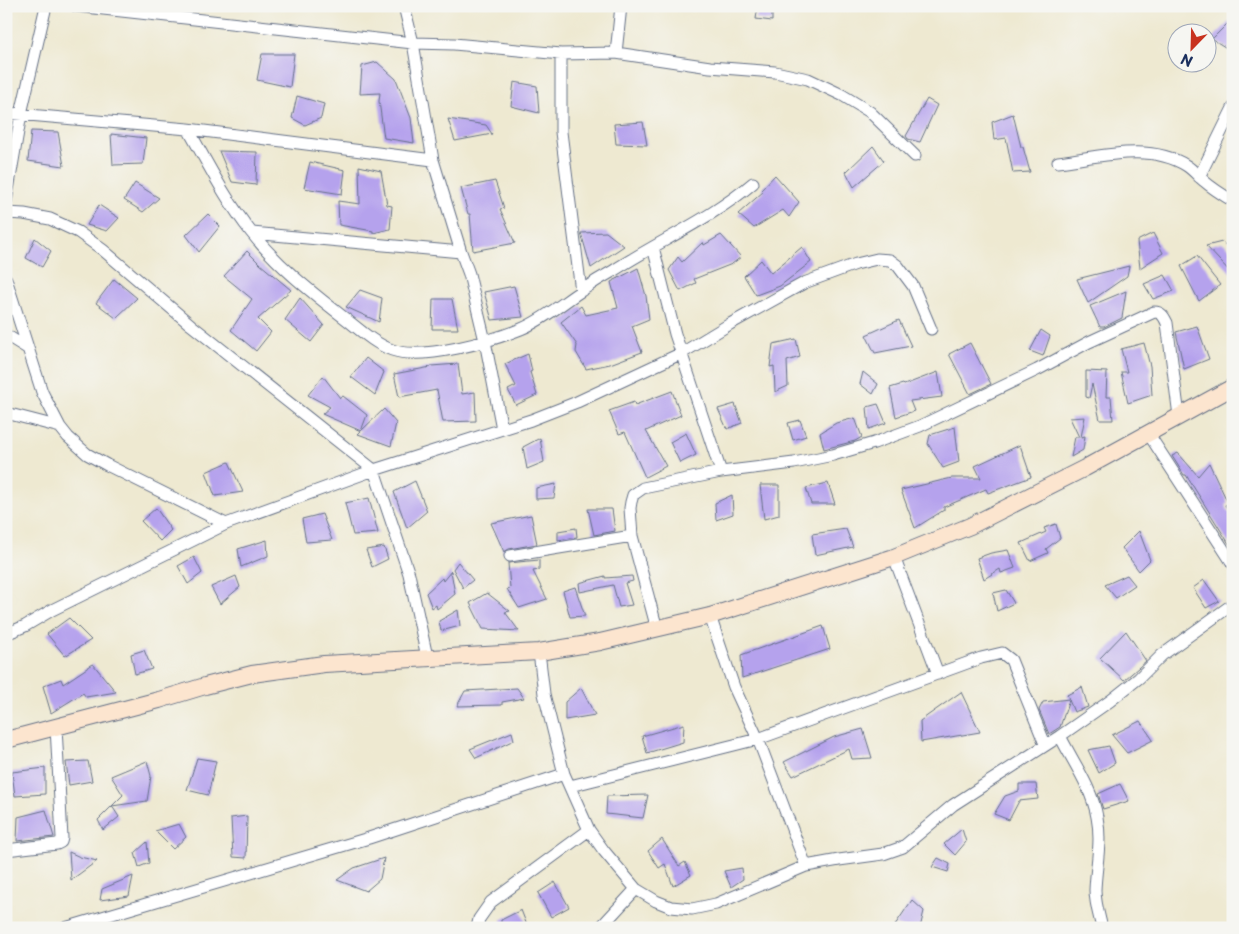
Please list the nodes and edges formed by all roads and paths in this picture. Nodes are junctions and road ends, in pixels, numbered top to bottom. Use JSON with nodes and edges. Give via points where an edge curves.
{"nodes":[{"id":1,"x":46,"y":6,"type":"edge"},
{"id":2,"x":76,"y":6,"type":"edge"},
{"id":3,"x":404,"y":6,"type":"edge"},
{"id":4,"x":621,"y":6,"type":"edge"},
{"id":5,"x":413,"y":43,"type":"junction"},
{"id":6,"x":561,"y":54,"type":"junction"},
{"id":7,"x":616,"y":54,"type":"junction"},
{"id":8,"x":1233,"y":108,"type":"edge"},
{"id":9,"x":6,"y":113,"type":"edge"},
{"id":10,"x":21,"y":114,"type":"junction"},
{"id":11,"x":188,"y":129,"type":"junction"},
{"id":12,"x":914,"y":156,"type":"dead end"},
{"id":13,"x":433,"y":160,"type":"junction"},
{"id":14,"x":1058,"y":162,"type":"dead end"},
{"id":15,"x":1199,"y":177,"type":"junction"},
{"id":16,"x":753,"y":184,"type":"dead end"},
{"id":17,"x":1233,"y":201,"type":"edge"},
{"id":18,"x":6,"y":202,"type":"edge"},
{"id":19,"x":6,"y":213,"type":"edge"},
{"id":20,"x":252,"y":233,"type":"junction"},
{"id":21,"x":653,"y":247,"type":"junction"},
{"id":22,"x":461,"y":252,"type":"junction"},
{"id":23,"x":6,"y":279,"type":"edge"},
{"id":24,"x":581,"y":291,"type":"junction"},
{"id":25,"x":931,"y":328,"type":"dead end"},
{"id":26,"x":6,"y":335,"type":"edge"},
{"id":27,"x":485,"y":341,"type":"junction"},
{"id":28,"x":27,"y":348,"type":"junction"},
{"id":29,"x":682,"y":353,"type":"junction"},
{"id":30,"x":1233,"y":387,"type":"edge"},
{"id":31,"x":6,"y":413,"type":"edge"},
{"id":32,"x":1179,"y":416,"type":"junction"},
{"id":33,"x":60,"y":427,"type":"junction"},
{"id":34,"x":502,"y":429,"type":"junction"},
{"id":35,"x":1148,"y":432,"type":"junction"},
{"id":36,"x":374,"y":470,"type":"junction"},
{"id":37,"x":721,"y":472,"type":"junction"},
{"id":38,"x":226,"y":524,"type":"junction"},
{"id":39,"x":632,"y":536,"type":"junction"},
{"id":40,"x":510,"y":556,"type":"dead end"},
{"id":41,"x":894,"y":557,"type":"junction"},
{"id":42,"x":1233,"y":564,"type":"edge"},
{"id":43,"x":1233,"y":604,"type":"edge"},
{"id":44,"x":710,"y":616,"type":"junction"},
{"id":45,"x":657,"y":629,"type":"junction"},
{"id":46,"x":6,"y":634,"type":"edge"},
{"id":47,"x":539,"y":652,"type":"junction"},
{"id":48,"x":427,"y":658,"type":"junction"},
{"id":49,"x":938,"y":674,"type":"junction"},
{"id":50,"x":56,"y":727,"type":"junction"},
{"id":51,"x":1060,"y":736,"type":"junction"},
{"id":52,"x":758,"y":739,"type":"junction"},
{"id":53,"x":6,"y":740,"type":"edge"},
{"id":54,"x":1045,"y":744,"type":"junction"},
{"id":55,"x":564,"y":774,"type":"junction"},
{"id":56,"x":570,"y":786,"type":"junction"},
{"id":57,"x":589,"y":830,"type":"junction"},
{"id":58,"x":6,"y":850,"type":"edge"},
{"id":59,"x":806,"y":866,"type":"junction"},
{"id":60,"x":636,"y":889,"type":"junction"},
{"id":61,"x":65,"y":928,"type":"edge"},
{"id":62,"x":477,"y":928,"type":"edge"},
{"id":63,"x":600,"y":928,"type":"edge"},
{"id":64,"x":1102,"y":928,"type":"edge"}],
"edges":[{"from":1,"to":10,"type":"street"},
{"from":2,"to":5,"type":"street"},
{"from":3,"to":5,"type":"street"},
{"from":4,"to":7,"type":"street"},
{"from":5,"to":6,"type":"street"},
{"from":5,"to":13,"type":"street"},
{"from":6,"to":7,"type":"street"},
{"from":6,"to":24,"type":"street","via":[[561,132]]},
{"from":7,"to":12,"type":"street","via":[[775,72],[808,79],[870,112]]},
{"from":8,"to":15,"type":"street"},
{"from":9,"to":10,"type":"street"},
{"from":10,"to":11,"type":"street"},
{"from":10,"to":18,"type":"street"},
{"from":11,"to":13,"type":"street"},
{"from":11,"to":20,"type":"street","via":[[215,179]]},
{"from":13,"to":22,"type":"street"},
{"from":14,"to":15,"type":"street","via":[[1143,153],[1164,156],[1187,166]]},
{"from":15,"to":17,"type":"street"},
{"from":16,"to":21,"type":"street","via":[[732,201]]},
{"from":19,"to":36,"type":"street","via":[[50,219],[78,232]]},
{"from":20,"to":22,"type":"street"},
{"from":20,"to":27,"type":"street","via":[[313,294],[376,342],[393,350],[434,352]]},
{"from":21,"to":24,"type":"street"},
{"from":21,"to":29,"type":"street"},
{"from":22,"to":27,"type":"street"},
{"from":23,"to":28,"type":"street"},
{"from":24,"to":27,"type":"street","via":[[543,318]]},
{"from":25,"to":29,"type":"street","via":[[913,286],[898,266],[890,260],[877,259],[804,283]]},
{"from":26,"to":28,"type":"street"},
{"from":27,"to":34,"type":"street"},
{"from":28,"to":33,"type":"street","via":[[42,392]]},
{"from":29,"to":34,"type":"street","via":[[577,402]]},
{"from":29,"to":37,"type":"street"},
{"from":30,"to":32,"type":"main road"},
{"from":31,"to":33,"type":"street"},
{"from":32,"to":35,"type":"main road"},
{"from":32,"to":37,"type":"street","via":[[1167,323],[1164,317],[1154,312],[920,426],[874,444],[794,463]]},
{"from":33,"to":38,"type":"street","via":[[86,454]]},
{"from":34,"to":36,"type":"street"},
{"from":35,"to":41,"type":"main road","via":[[970,526]]},
{"from":35,"to":42,"type":"street"},
{"from":36,"to":38,"type":"street"},
{"from":36,"to":48,"type":"street","via":[[409,574]]},
{"from":37,"to":39,"type":"street","via":[[638,491],[630,508]]},
{"from":38,"to":46,"type":"street"},
{"from":39,"to":40,"type":"street"},
{"from":39,"to":45,"type":"street"},
{"from":41,"to":44,"type":"main road"},
{"from":41,"to":49,"type":"street"},
{"from":43,"to":51,"type":"street","via":[[1162,655],[1124,690]]},
{"from":44,"to":45,"type":"main road"},
{"from":44,"to":52,"type":"street","via":[[734,687]]},
{"from":45,"to":47,"type":"main road"},
{"from":47,"to":48,"type":"main road"},
{"from":47,"to":55,"type":"street","via":[[544,694]]},
{"from":48,"to":50,"type":"main road","via":[[324,664],[252,674]]},
{"from":49,"to":52,"type":"street"},
{"from":49,"to":54,"type":"street","via":[[995,654],[1007,656]]},
{"from":50,"to":53,"type":"main road"},
{"from":50,"to":58,"type":"street","via":[[62,838],[57,844]]},
{"from":51,"to":54,"type":"street"},
{"from":51,"to":64,"type":"street","via":[[1085,782],[1097,816],[1099,854],[1095,891]]},
{"from":52,"to":56,"type":"street"},
{"from":52,"to":59,"type":"street"},
{"from":54,"to":59,"type":"street","via":[[953,805],[897,850]]},
{"from":55,"to":56,"type":"street"},
{"from":55,"to":61,"type":"street","via":[[369,838]]},
{"from":56,"to":57,"type":"street"},
{"from":57,"to":60,"type":"street"},
{"from":57,"to":62,"type":"street","via":[[491,902],[479,919]]},
{"from":59,"to":60,"type":"street","via":[[716,904],[692,909],[656,901]]},
{"from":60,"to":63,"type":"street"}]}
